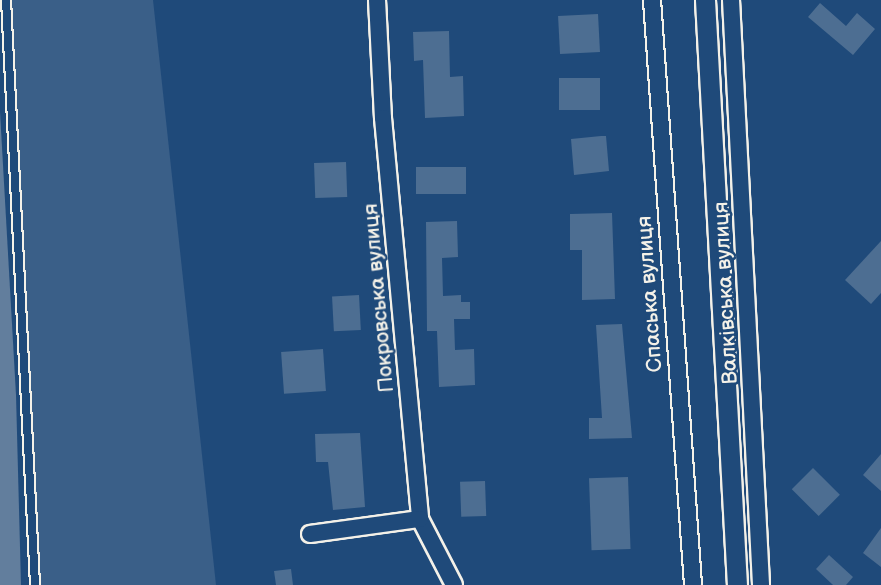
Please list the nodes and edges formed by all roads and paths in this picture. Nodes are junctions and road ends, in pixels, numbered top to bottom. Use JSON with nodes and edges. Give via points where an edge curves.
{"nodes":[{"id":1,"x":6,"y":0,"type":"edge"},
{"id":2,"x":377,"y":0,"type":"edge"},
{"id":3,"x":652,"y":0,"type":"edge"},
{"id":4,"x":705,"y":0,"type":"edge"},
{"id":5,"x":732,"y":0,"type":"edge"},
{"id":6,"x":756,"y":488,"type":"junction"},
{"id":7,"x":733,"y":490,"type":"junction"},
{"id":8,"x":420,"y":519,"type":"junction"},
{"id":9,"x":310,"y":534,"type":"dead end"},
{"id":10,"x":35,"y":585,"type":"edge"},
{"id":11,"x":454,"y":585,"type":"edge"},
{"id":12,"x":693,"y":585,"type":"edge"},
{"id":13,"x":737,"y":585,"type":"edge"},
{"id":14,"x":761,"y":585,"type":"edge"}],
"edges":[{"from":1,"to":10,"type":"lane"},
{"from":2,"to":8,"type":"street","name":"Покровська вулиця","via":[[383,118]]},
{"from":3,"to":12,"type":"street","name":"Спаська вулиця"},
{"from":4,"to":7,"type":"street"},
{"from":5,"to":6,"type":"street","name":"Валківська вулиця"},
{"from":6,"to":7,"type":"street"},
{"from":6,"to":14,"type":"street","name":"Валківська вулиця"},
{"from":7,"to":13,"type":"street"},
{"from":8,"to":9,"type":"street"},
{"from":8,"to":11,"type":"street","name":"Покровська вулиця"}]}
